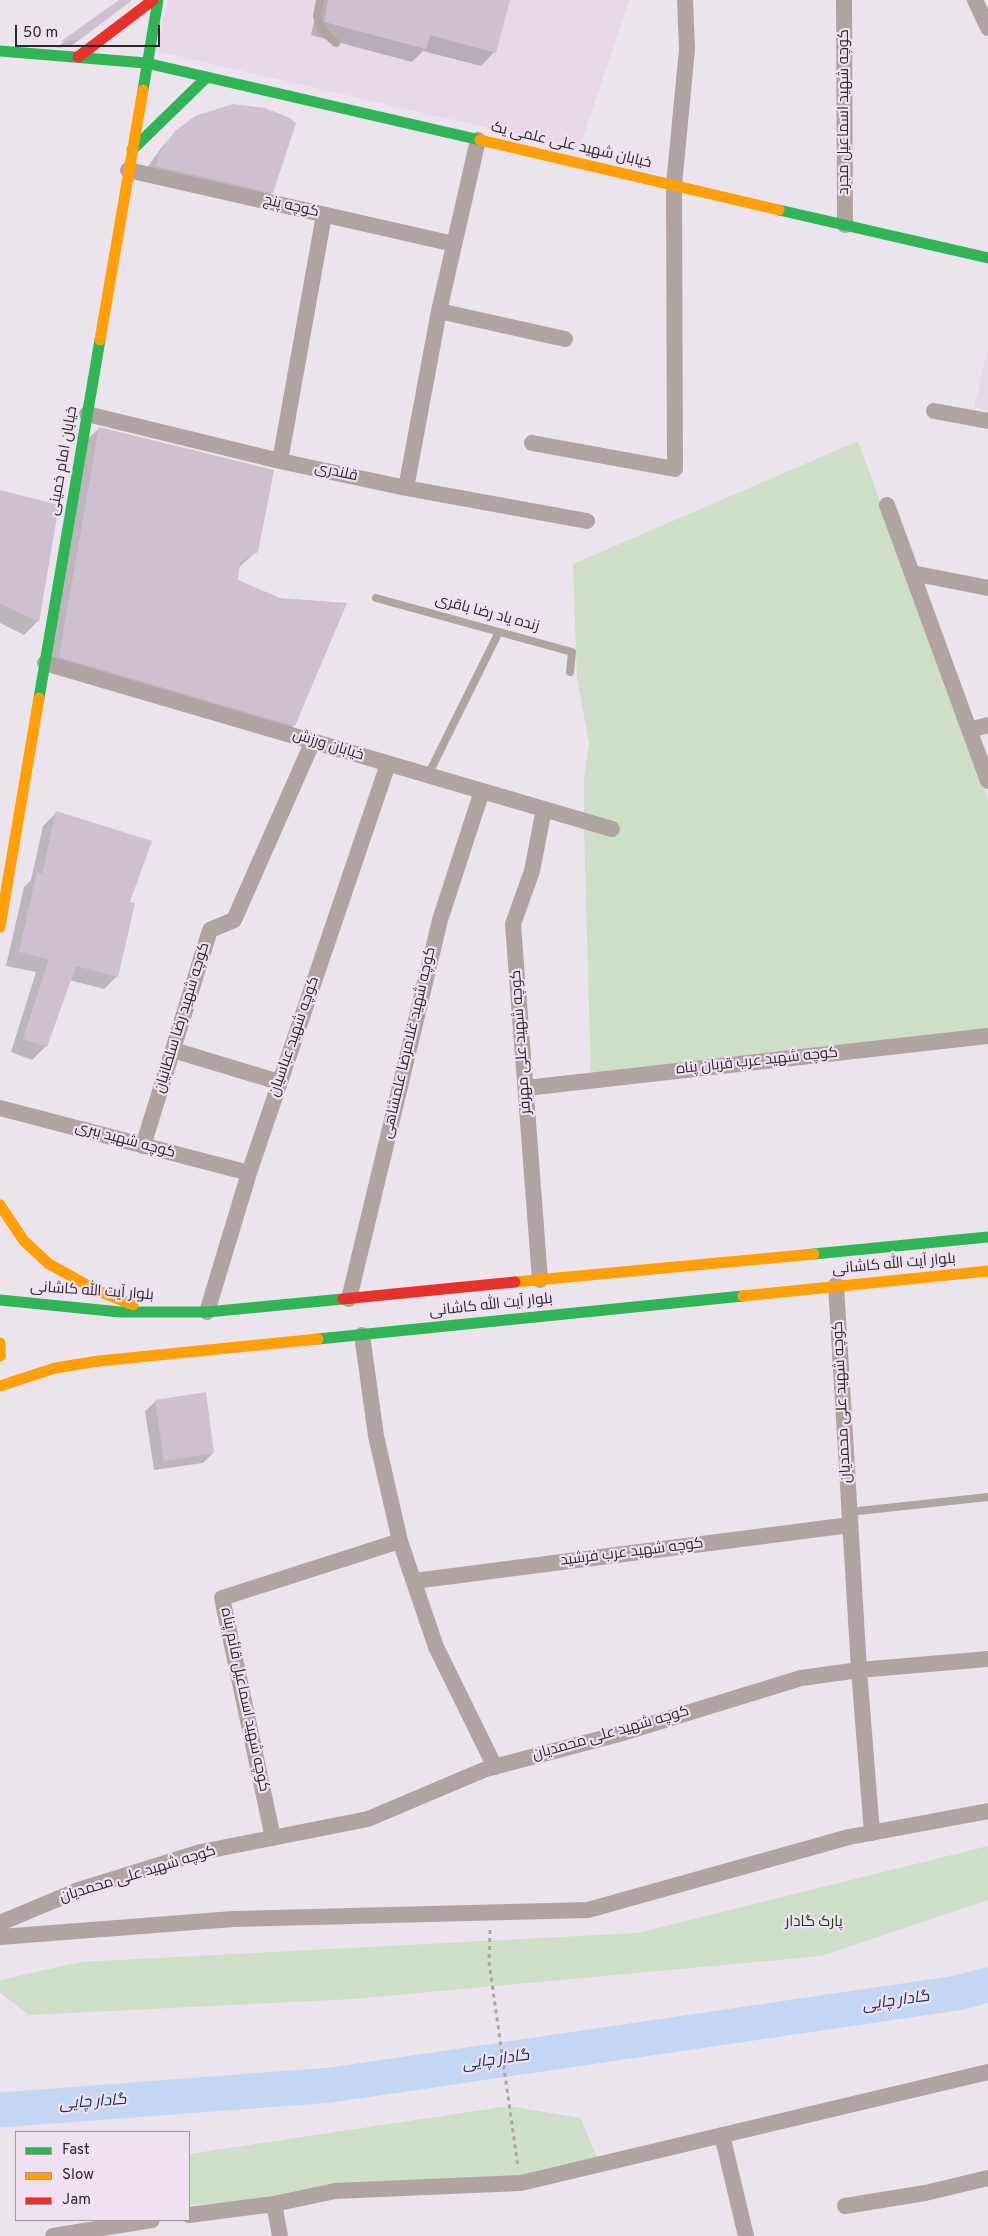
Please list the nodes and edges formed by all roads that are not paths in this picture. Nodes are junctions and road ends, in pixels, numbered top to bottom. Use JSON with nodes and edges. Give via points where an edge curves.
{"nodes":[{"id":1,"x":153,"y":0,"type":"edge"},
{"id":2,"x":158,"y":0,"type":"edge"},
{"id":3,"x":320,"y":0,"type":"edge"},
{"id":4,"x":685,"y":0,"type":"edge"},
{"id":5,"x":844,"y":0,"type":"edge"},
{"id":6,"x":975,"y":0,"type":"edge"},
{"id":7,"x":988,"y":28,"type":"edge"},
{"id":8,"x":336,"y":43,"type":"dead end"},
{"id":9,"x":0,"y":51,"type":"edge"},
{"id":10,"x":78,"y":57,"type":"junction"},
{"id":11,"x":146,"y":63,"type":"junction"},
{"id":12,"x":207,"y":77,"type":"junction"},
{"id":13,"x":478,"y":140,"type":"junction"},
{"id":14,"x":132,"y":150,"type":"junction"},
{"id":15,"x":128,"y":170,"type":"junction"},
{"id":16,"x":674,"y":185,"type":"junction"},
{"id":17,"x":324,"y":215,"type":"junction"},
{"id":18,"x":845,"y":225,"type":"junction"},
{"id":19,"x":454,"y":244,"type":"junction"},
{"id":20,"x":988,"y":258,"type":"edge"},
{"id":21,"x":439,"y":311,"type":"junction"},
{"id":22,"x":565,"y":339,"type":"dead end"},
{"id":23,"x":934,"y":411,"type":"dead end"},
{"id":24,"x":87,"y":414,"type":"junction"},
{"id":25,"x":988,"y":421,"type":"edge"},
{"id":26,"x":532,"y":443,"type":"dead end"},
{"id":27,"x":280,"y":461,"type":"junction"},
{"id":28,"x":406,"y":488,"type":"junction"},
{"id":29,"x":887,"y":506,"type":"dead end"},
{"id":30,"x":586,"y":521,"type":"dead end"},
{"id":31,"x":912,"y":573,"type":"junction"},
{"id":32,"x":988,"y":588,"type":"edge"},
{"id":33,"x":376,"y":598,"type":"dead end"},
{"id":34,"x":499,"y":632,"type":"junction"},
{"id":35,"x":45,"y":663,"type":"junction"},
{"id":36,"x":570,"y":672,"type":"dead end"},
{"id":37,"x":988,"y":725,"type":"edge"},
{"id":38,"x":969,"y":730,"type":"junction"},
{"id":39,"x":313,"y":741,"type":"junction"},
{"id":40,"x":388,"y":764,"type":"junction"},
{"id":41,"x":428,"y":775,"type":"junction"},
{"id":42,"x":988,"y":781,"type":"edge"},
{"id":43,"x":482,"y":791,"type":"junction"},
{"id":44,"x":544,"y":809,"type":"junction"},
{"id":45,"x":612,"y":829,"type":"dead end"},
{"id":46,"x":6,"y":857,"type":"edge"},
{"id":47,"x":0,"y":927,"type":"edge"},
{"id":48,"x":988,"y":1036,"type":"edge"},
{"id":49,"x":173,"y":1050,"type":"junction"},
{"id":50,"x":279,"y":1082,"type":"junction"},
{"id":51,"x":526,"y":1088,"type":"junction"},
{"id":52,"x":0,"y":1108,"type":"edge"},
{"id":53,"x":143,"y":1146,"type":"junction"},
{"id":54,"x":249,"y":1173,"type":"junction"},
{"id":55,"x":0,"y":1205,"type":"edge"},
{"id":56,"x":988,"y":1237,"type":"edge"},
{"id":57,"x":988,"y":1271,"type":"edge"},
{"id":58,"x":540,"y":1280,"type":"junction"},
{"id":59,"x":836,"y":1285,"type":"junction"},
{"id":60,"x":349,"y":1299,"type":"junction"},
{"id":61,"x":0,"y":1300,"type":"edge"},
{"id":62,"x":150,"y":1312,"type":"junction"},
{"id":63,"x":208,"y":1312,"type":"junction"},
{"id":64,"x":362,"y":1335,"type":"junction"},
{"id":65,"x":0,"y":1343,"type":"edge"},
{"id":66,"x":0,"y":1356,"type":"edge"},
{"id":67,"x":0,"y":1386,"type":"edge"},
{"id":68,"x":988,"y":1497,"type":"edge"},
{"id":69,"x":850,"y":1518,"type":"junction"},
{"id":70,"x":400,"y":1541,"type":"junction"},
{"id":71,"x":414,"y":1581,"type":"junction"},
{"id":72,"x":988,"y":1659,"type":"edge"},
{"id":73,"x":859,"y":1670,"type":"junction"},
{"id":74,"x":494,"y":1767,"type":"junction"},
{"id":75,"x":988,"y":1811,"type":"edge"},
{"id":76,"x":872,"y":1833,"type":"junction"},
{"id":77,"x":274,"y":1838,"type":"junction"},
{"id":78,"x":0,"y":1923,"type":"edge"},
{"id":79,"x":0,"y":1937,"type":"edge"},
{"id":80,"x":988,"y":2072,"type":"edge"},
{"id":81,"x":722,"y":2135,"type":"junction"},
{"id":82,"x":988,"y":2178,"type":"edge"},
{"id":83,"x":274,"y":2204,"type":"junction"},
{"id":84,"x":845,"y":2206,"type":"dead end"},
{"id":85,"x":190,"y":2215,"type":"edge"},
{"id":86,"x":146,"y":2221,"type":"edge"},
{"id":87,"x":53,"y":2236,"type":"edge"},
{"id":88,"x":280,"y":2236,"type":"edge"},
{"id":89,"x":746,"y":2236,"type":"edge"}],
"edges":[{"from":1,"to":10,"type":"main road"},
{"from":2,"to":11,"type":"main road","name":"خیابان امام خمینی"},
{"from":3,"to":8,"type":"lane","via":[[316,16],[319,25]]},
{"from":4,"to":16,"type":"street","via":[[687,49]]},
{"from":5,"to":18,"type":"street","name":"کوچه شهید اسماعیل مجرد"},
{"from":6,"to":7,"type":"street"},
{"from":9,"to":10,"type":"main road","name":"خیابان شهید علی علمی یک"},
{"from":10,"to":11,"type":"main road","name":"خیابان شهید علی علمی یک"},
{"from":11,"to":12,"type":"main road","name":"خیابان شهید علی علمی یک"},
{"from":11,"to":14,"type":"main road","name":"خیابان امام خمینی"},
{"from":12,"to":13,"type":"main road","name":"خیابان شهید علی علمی یک"},
{"from":12,"to":14,"type":"main road"},
{"from":13,"to":16,"type":"main road","name":"خیابان شهید علی علمی یک"},
{"from":13,"to":19,"type":"street"},
{"from":14,"to":15,"type":"main road","name":"خیابان امام خمینی"},
{"from":15,"to":17,"type":"street","name":"کوچه پنج"},
{"from":15,"to":24,"type":"main road","name":"خیابان امام خمینی"},
{"from":16,"to":18,"type":"main road","name":"خیابان شهید علی علمی یک"},
{"from":16,"to":26,"type":"street","via":[[675,469]]},
{"from":17,"to":19,"type":"street","name":"کوچه پنج"},
{"from":17,"to":27,"type":"street"},
{"from":18,"to":20,"type":"main road","name":"خیابان شهید علی علمی یک"},
{"from":19,"to":21,"type":"street"},
{"from":21,"to":22,"type":"street"},
{"from":21,"to":28,"type":"street"},
{"from":23,"to":25,"type":"street"},
{"from":24,"to":27,"type":"street","name":"قلندری"},
{"from":24,"to":35,"type":"main road","name":"خیابان امام خمینی"},
{"from":27,"to":28,"type":"street","name":"قلندری"},
{"from":28,"to":30,"type":"street","name":"قلندری"},
{"from":29,"to":31,"type":"street"},
{"from":31,"to":32,"type":"street"},
{"from":31,"to":38,"type":"street"},
{"from":33,"to":34,"type":"lane","name":"زنده یاد رضا باقری"},
{"from":34,"to":36,"type":"lane","name":"زنده یاد رضا باقری","via":[[572,652]]},
{"from":34,"to":41,"type":"lane"},
{"from":35,"to":39,"type":"street","name":"خیابان ورزش"},
{"from":35,"to":46,"type":"main road","name":"خیابان امام خمینی"},
{"from":37,"to":38,"type":"street"},
{"from":38,"to":42,"type":"street"},
{"from":39,"to":40,"type":"street","name":"خیابان ورزش"},
{"from":39,"to":49,"type":"street","name":"کوچه شهید رضا سلطانیان","via":[[234,920],[210,930]]},
{"from":40,"to":41,"type":"street","name":"خیابان ورزش"},
{"from":40,"to":50,"type":"street","name":"کوچه شهید عباسیان"},
{"from":41,"to":43,"type":"street","name":"خیابان ورزش"},
{"from":43,"to":44,"type":"street","name":"خیابان ورزش"},
{"from":43,"to":60,"type":"street","name":"کوچه شهید غلامرضا علمشاهی","via":[[440,920]]},
{"from":44,"to":45,"type":"street","name":"خیابان ورزش"},
{"from":44,"to":51,"type":"street","name":"کوچه شهید علی مهرفر","via":[[532,870],[513,924]]},
{"from":46,"to":47,"type":"main road","name":"خیابان امام خمینی"},
{"from":48,"to":51,"type":"street","name":"کوچه شهید عرب قربان پناه"},
{"from":49,"to":50,"type":"street"},
{"from":49,"to":53,"type":"street","name":"کوچه شهید رضا سلطانیان"},
{"from":50,"to":54,"type":"street","name":"کوچه شهید عباسیان"},
{"from":51,"to":58,"type":"street","name":"کوچه شهید علی مهرفر"},
{"from":52,"to":53,"type":"street","name":"کوچه شهید ببری"},
{"from":53,"to":54,"type":"street","name":"کوچه شهید ببری"},
{"from":54,"to":63,"type":"street","name":"کوچه شهید عباسیان"},
{"from":55,"to":62,"type":"main road","via":[[24,1241],[50,1264],[96,1290]]},
{"from":56,"to":58,"type":"main road","name":"بلوار آیت الله کاشانی"},
{"from":57,"to":59,"type":"main road","name":"بلوار آیت الله کاشانی"},
{"from":58,"to":60,"type":"main road","name":"بلوار آیت الله کاشانی"},
{"from":59,"to":64,"type":"main road","name":"بلوار آیت الله کاشانی"},
{"from":59,"to":69,"type":"street","name":"کوچه شهید علی محمدیان"},
{"from":60,"to":63,"type":"main road","name":"بلوار آیت الله کاشانی","via":[[266,1311]]},
{"from":61,"to":62,"type":"main road","name":"بلوار آیت الله کاشانی"},
{"from":62,"to":63,"type":"main road","name":"بلوار آیت الله کاشانی"},
{"from":64,"to":67,"type":"main road","name":"بلوار آیت الله کاشانی","via":[[268,1340],[99,1361],[55,1368]]},
{"from":64,"to":70,"type":"street","via":[[376,1436]]},
{"from":65,"to":66,"type":"main road"},
{"from":68,"to":69,"type":"lane"},
{"from":69,"to":71,"type":"street","name":"کوچه شهید عرب فرشید"},
{"from":69,"to":73,"type":"street","name":"کوچه شهید علی محمدیان"},
{"from":70,"to":71,"type":"street"},
{"from":70,"to":77,"type":"street","name":"کوچه شهید اسماعیل قائم پناه","via":[[222,1598]]},
{"from":71,"to":74,"type":"street","via":[[436,1647]]},
{"from":72,"to":73,"type":"street"},
{"from":73,"to":74,"type":"street","name":"کوچه شهید علی محمدیان","via":[[801,1678],[619,1734]]},
{"from":73,"to":76,"type":"street"},
{"from":74,"to":77,"type":"street","name":"کوچه شهید علی محمدیان","via":[[368,1819]]},
{"from":75,"to":76,"type":"street"},
{"from":76,"to":79,"type":"street","via":[[588,1910],[233,1919]]},
{"from":77,"to":78,"type":"street","name":"کوچه شهید علی محمدیان","via":[[201,1852],[79,1890]]},
{"from":80,"to":81,"type":"street"},
{"from":81,"to":83,"type":"street","via":[[521,2184],[335,2191]]},
{"from":81,"to":89,"type":"street"},
{"from":82,"to":84,"type":"street","via":[[925,2193]]},
{"from":83,"to":85,"type":"street"},
{"from":83,"to":88,"type":"street"},
{"from":86,"to":87,"type":"street"}]}
